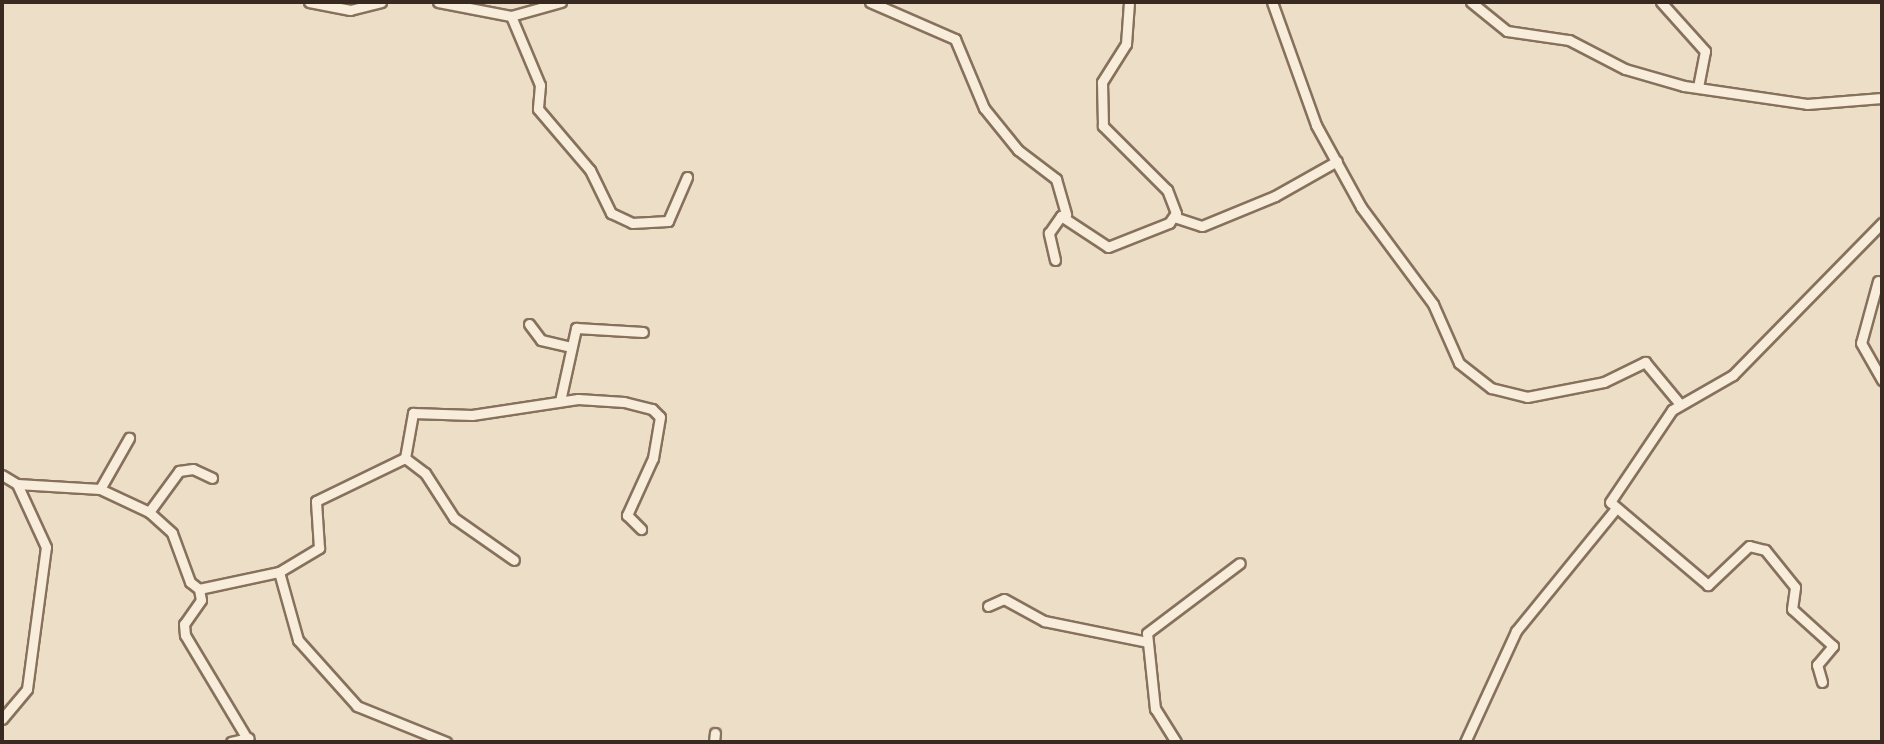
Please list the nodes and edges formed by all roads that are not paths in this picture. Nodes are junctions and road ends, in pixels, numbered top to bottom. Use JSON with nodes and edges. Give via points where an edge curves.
{"nodes":[{"id":1,"x":309,"y":2,"type":"edge"},
{"id":2,"x":381,"y":2,"type":"edge"},
{"id":3,"x":438,"y":2,"type":"edge"},
{"id":4,"x":561,"y":2,"type":"edge"},
{"id":5,"x":870,"y":2,"type":"edge"},
{"id":6,"x":1129,"y":2,"type":"edge"},
{"id":7,"x":1272,"y":2,"type":"edge"},
{"id":8,"x":1471,"y":2,"type":"edge"},
{"id":9,"x":1661,"y":2,"type":"edge"},
{"id":10,"x":511,"y":16,"type":"junction"},
{"id":11,"x":1698,"y":87,"type":"junction"},
{"id":12,"x":1882,"y":98,"type":"edge"},
{"id":13,"x":1337,"y":161,"type":"junction"},
{"id":14,"x":687,"y":177,"type":"dead end"},
{"id":15,"x":1066,"y":215,"type":"junction"},
{"id":16,"x":1174,"y":217,"type":"junction"},
{"id":17,"x":1882,"y":223,"type":"edge"},
{"id":18,"x":1055,"y":260,"type":"dead end"},
{"id":19,"x":1878,"y":281,"type":"dead end"},
{"id":20,"x":529,"y":324,"type":"dead end"},
{"id":21,"x":643,"y":332,"type":"dead end"},
{"id":22,"x":568,"y":345,"type":"junction"},
{"id":23,"x":1882,"y":380,"type":"edge"},
{"id":24,"x":560,"y":401,"type":"junction"},
{"id":25,"x":1680,"y":404,"type":"junction"},
{"id":26,"x":129,"y":438,"type":"dead end"},
{"id":27,"x":405,"y":458,"type":"junction"},
{"id":28,"x":2,"y":475,"type":"edge"},
{"id":29,"x":212,"y":478,"type":"dead end"},
{"id":30,"x":17,"y":484,"type":"junction"},
{"id":31,"x":100,"y":489,"type":"junction"},
{"id":32,"x":1614,"y":511,"type":"junction"},
{"id":33,"x":149,"y":513,"type":"junction"},
{"id":34,"x":641,"y":529,"type":"dead end"},
{"id":35,"x":514,"y":560,"type":"dead end"},
{"id":36,"x":1240,"y":563,"type":"dead end"},
{"id":37,"x":279,"y":572,"type":"junction"},
{"id":38,"x":199,"y":589,"type":"junction"},
{"id":39,"x":988,"y":606,"type":"dead end"},
{"id":40,"x":1147,"y":642,"type":"junction"},
{"id":41,"x":1822,"y":682,"type":"dead end"},
{"id":42,"x":2,"y":719,"type":"edge"},
{"id":43,"x":249,"y":740,"type":"edge"},
{"id":44,"x":231,"y":742,"type":"edge"},
{"id":45,"x":446,"y":742,"type":"edge"},
{"id":46,"x":1176,"y":742,"type":"edge"},
{"id":47,"x":1465,"y":742,"type":"edge"}],
"edges":[{"from":1,"to":2,"type":"street","via":[[335,10]]},
{"from":3,"to":10,"type":"street"},
{"from":4,"to":10,"type":"street"},
{"from":5,"to":15,"type":"street","via":[[955,39],[984,107],[1018,150],[1056,179]]},
{"from":6,"to":16,"type":"street","via":[[1126,44],[1102,82],[1103,126],[1167,190]]},
{"from":7,"to":13,"type":"street","via":[[1315,121]]},
{"from":8,"to":11,"type":"street","via":[[1507,31],[1569,40],[1625,69]]},
{"from":9,"to":11,"type":"street","via":[[1705,51]]},
{"from":10,"to":14,"type":"street","via":[[540,85],[538,109],[590,170],[611,213],[632,223],[668,221]]},
{"from":11,"to":12,"type":"street","via":[[1807,103]]},
{"from":13,"to":16,"type":"street","via":[[1275,196],[1202,226]]},
{"from":13,"to":25,"type":"street","via":[[1361,207],[1433,304],[1453,356],[1491,388],[1527,397],[1605,382],[1645,362]]},
{"from":15,"to":16,"type":"street","via":[[1108,247]]},
{"from":15,"to":18,"type":"street","via":[[1049,233]]},
{"from":17,"to":25,"type":"street","via":[[1733,375]]},
{"from":19,"to":23,"type":"street","via":[[1861,343]]},
{"from":20,"to":22,"type":"street","via":[[541,340]]},
{"from":21,"to":22,"type":"street","via":[[584,325]]},
{"from":22,"to":24,"type":"street"},
{"from":24,"to":27,"type":"street","via":[[472,415],[412,413]]},
{"from":24,"to":34,"type":"street","via":[[624,402],[659,414],[653,458],[627,515]]},
{"from":25,"to":32,"type":"street","via":[[1612,494]]},
{"from":26,"to":31,"type":"street"},
{"from":27,"to":35,"type":"street","via":[[425,473],[454,518]]},
{"from":27,"to":37,"type":"street","via":[[316,501],[322,543]]},
{"from":28,"to":30,"type":"street"},
{"from":29,"to":33,"type":"street","via":[[193,469],[179,471]]},
{"from":30,"to":31,"type":"street"},
{"from":30,"to":42,"type":"street","via":[[46,547],[27,688]]},
{"from":31,"to":33,"type":"street"},
{"from":32,"to":41,"type":"street","via":[[1708,585],[1752,545],[1765,550],[1796,591],[1793,608],[1833,646],[1816,665]]},
{"from":32,"to":47,"type":"street","via":[[1516,631]]},
{"from":33,"to":38,"type":"street","via":[[172,533],[190,582]]},
{"from":36,"to":40,"type":"street","via":[[1155,622]]},
{"from":37,"to":38,"type":"street"},
{"from":37,"to":45,"type":"street","via":[[298,640],[357,706]]},
{"from":38,"to":43,"type":"street","via":[[201,600],[184,624],[185,635]]},
{"from":39,"to":40,"type":"street","via":[[1004,599],[1044,621]]},
{"from":40,"to":46,"type":"street","via":[[1154,709]]},
{"from":43,"to":44,"type":"street"}]}
